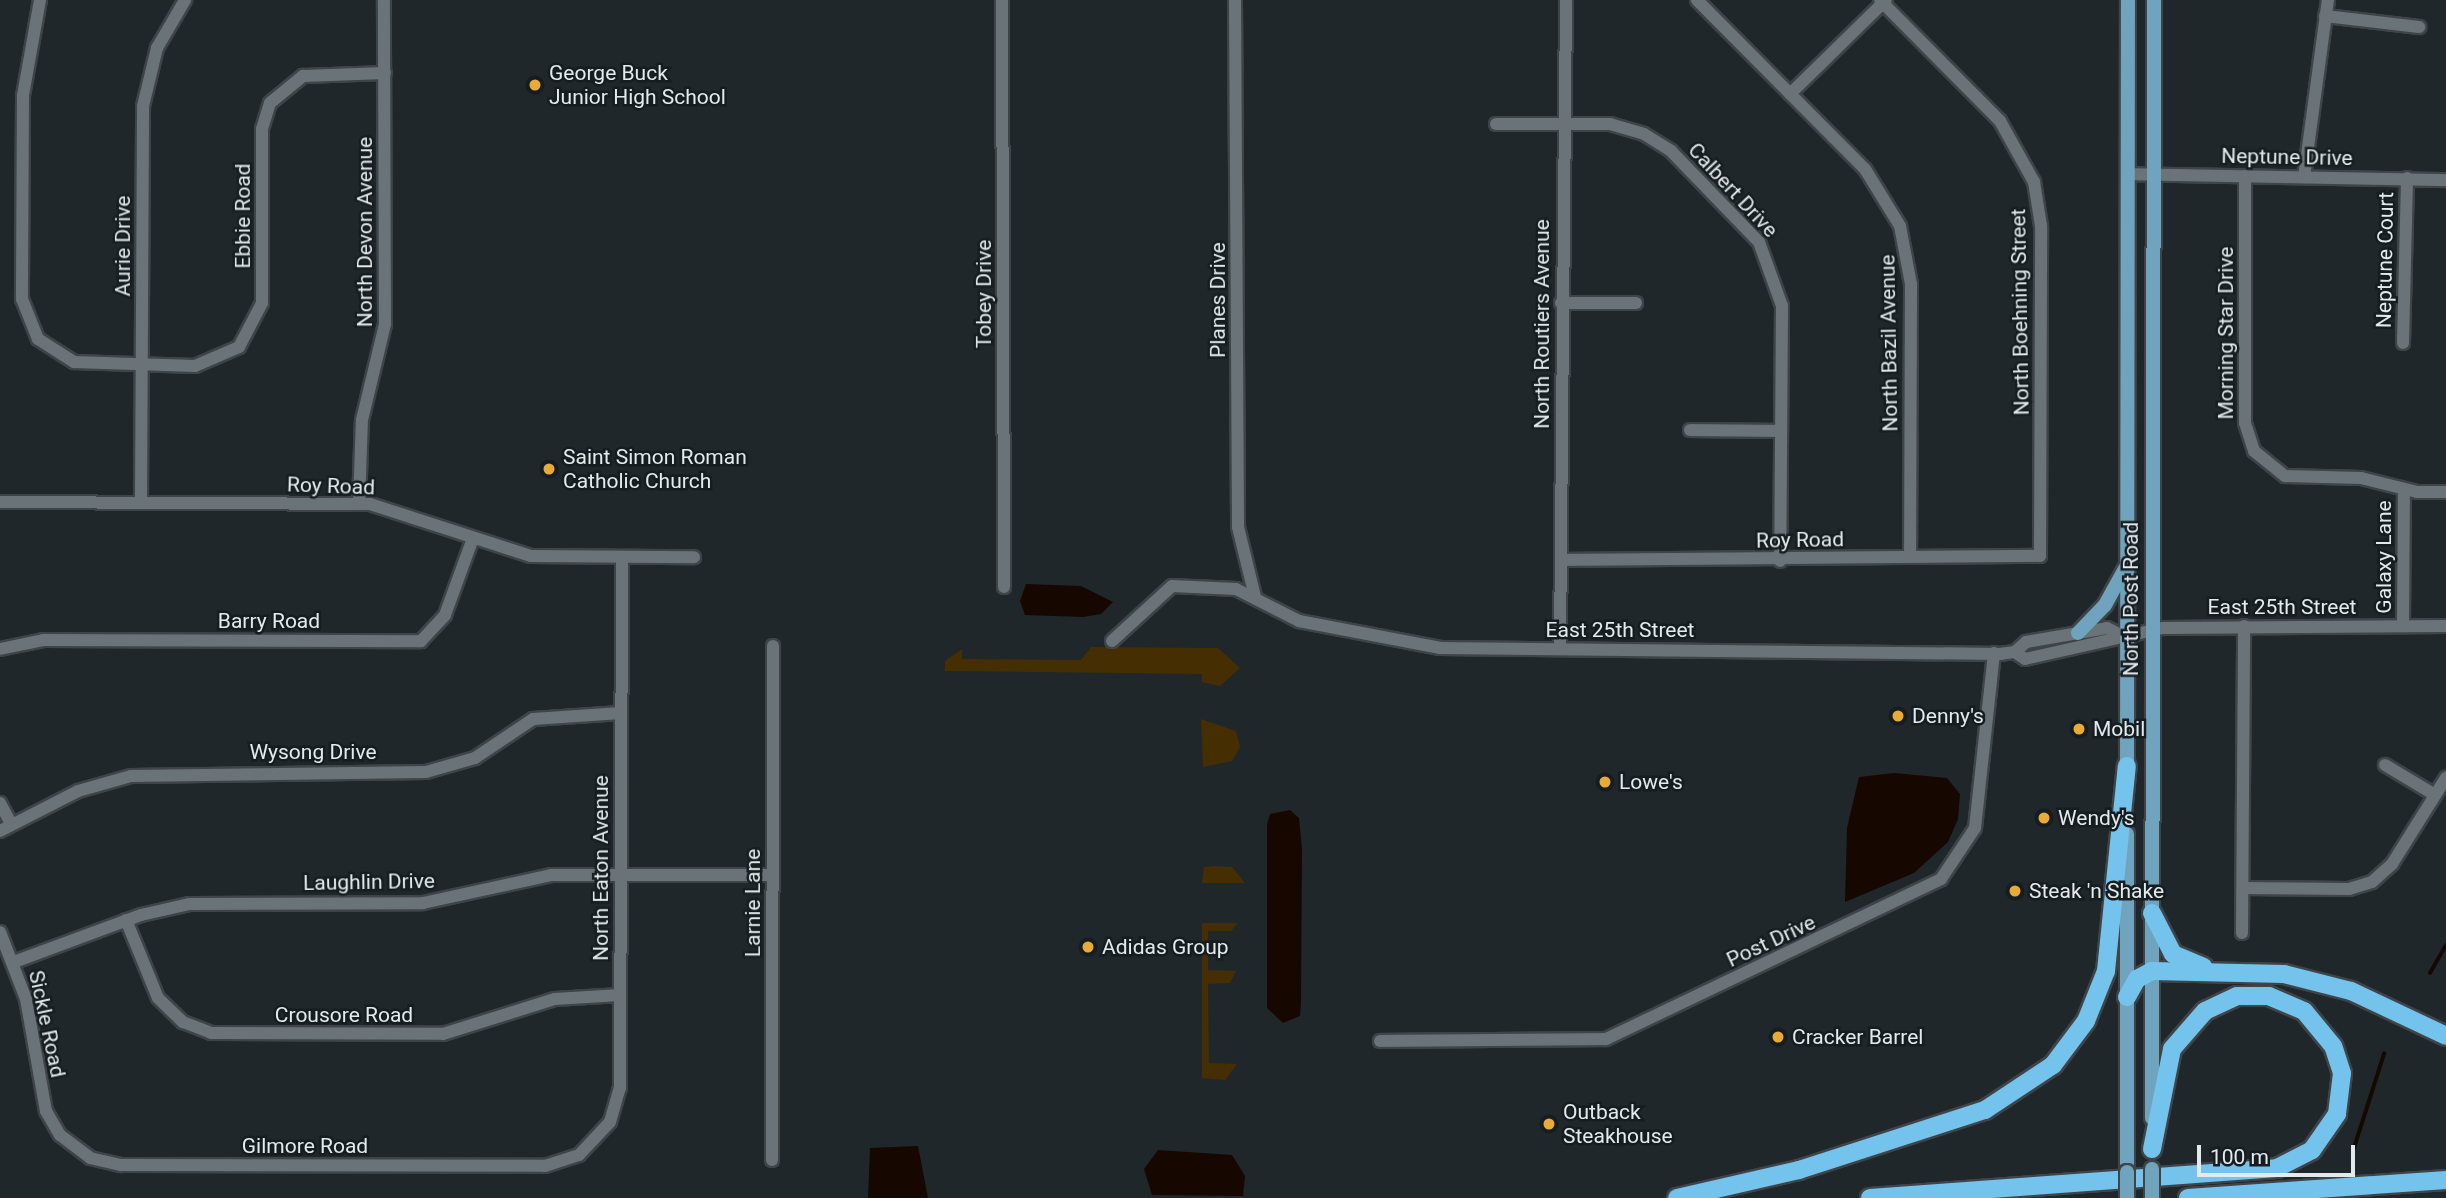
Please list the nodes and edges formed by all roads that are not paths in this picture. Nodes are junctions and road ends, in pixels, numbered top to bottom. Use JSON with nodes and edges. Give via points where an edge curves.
{"nodes":[{"id":1,"x":40,"y":0,"type":"edge"},
{"id":2,"x":185,"y":0,"type":"edge"},
{"id":3,"x":384,"y":0,"type":"edge"},
{"id":4,"x":1002,"y":0,"type":"edge"},
{"id":5,"x":1235,"y":0,"type":"edge"},
{"id":6,"x":1566,"y":0,"type":"edge"},
{"id":7,"x":1697,"y":0,"type":"edge"},
{"id":8,"x":2128,"y":0,"type":"edge"},
{"id":9,"x":2154,"y":0,"type":"edge"},
{"id":10,"x":2328,"y":0,"type":"edge"},
{"id":11,"x":1883,"y":1,"type":"edge"},
{"id":12,"x":2325,"y":16,"type":"junction"},
{"id":13,"x":2419,"y":27,"type":"dead end"},
{"id":14,"x":385,"y":73,"type":"junction"},
{"id":15,"x":1790,"y":94,"type":"junction"},
{"id":16,"x":1496,"y":124,"type":"dead end"},
{"id":17,"x":1561,"y":124,"type":"junction"},
{"id":18,"x":2128,"y":174,"type":"junction"},
{"id":19,"x":2153,"y":174,"type":"junction"},
{"id":20,"x":2245,"y":176,"type":"junction"},
{"id":21,"x":2304,"y":177,"type":"junction"},
{"id":22,"x":2407,"y":178,"type":"junction"},
{"id":23,"x":2446,"y":180,"type":"edge"},
{"id":24,"x":1561,"y":303,"type":"junction"},
{"id":25,"x":1636,"y":303,"type":"dead end"},
{"id":26,"x":2403,"y":343,"type":"dead end"},
{"id":27,"x":142,"y":365,"type":"junction"},
{"id":28,"x":1690,"y":430,"type":"dead end"},
{"id":29,"x":1781,"y":432,"type":"junction"},
{"id":30,"x":2404,"y":489,"type":"junction"},
{"id":31,"x":2446,"y":492,"type":"edge"},
{"id":32,"x":0,"y":502,"type":"edge"},
{"id":33,"x":141,"y":502,"type":"junction"},
{"id":34,"x":359,"y":504,"type":"junction"},
{"id":35,"x":473,"y":538,"type":"junction"},
{"id":36,"x":1910,"y":556,"type":"junction"},
{"id":37,"x":2040,"y":556,"type":"joint"},
{"id":38,"x":622,"y":557,"type":"junction"},
{"id":39,"x":694,"y":557,"type":"dead end"},
{"id":40,"x":1561,"y":560,"type":"junction"},
{"id":41,"x":1780,"y":561,"type":"junction"},
{"id":42,"x":2127,"y":566,"type":"junction"},
{"id":43,"x":1004,"y":587,"type":"dead end"},
{"id":44,"x":1255,"y":597,"type":"junction"},
{"id":45,"x":2245,"y":626,"type":"junction"},
{"id":46,"x":2403,"y":626,"type":"junction"},
{"id":47,"x":2446,"y":626,"type":"edge"},
{"id":48,"x":2151,"y":629,"type":"junction"},
{"id":49,"x":2078,"y":633,"type":"junction"},
{"id":50,"x":2123,"y":633,"type":"junction"},
{"id":51,"x":1112,"y":641,"type":"dead end"},
{"id":52,"x":773,"y":646,"type":"dead end"},
{"id":53,"x":1560,"y":648,"type":"junction"},
{"id":54,"x":0,"y":649,"type":"edge"},
{"id":55,"x":2015,"y":652,"type":"junction"},
{"id":56,"x":1994,"y":653,"type":"junction"},
{"id":57,"x":621,"y":713,"type":"junction"},
{"id":58,"x":2385,"y":765,"type":"dead end"},
{"id":59,"x":2127,"y":766,"type":"junction"},
{"id":60,"x":2446,"y":778,"type":"edge"},
{"id":61,"x":2435,"y":795,"type":"junction"},
{"id":62,"x":0,"y":803,"type":"edge"},
{"id":63,"x":6,"y":827,"type":"edge"},
{"id":64,"x":621,"y":875,"type":"junction"},
{"id":65,"x":773,"y":875,"type":"junction"},
{"id":66,"x":2243,"y":888,"type":"junction"},
{"id":67,"x":2152,"y":914,"type":"junction"},
{"id":68,"x":126,"y":920,"type":"junction"},
{"id":69,"x":0,"y":932,"type":"edge"},
{"id":70,"x":2242,"y":933,"type":"dead end"},
{"id":71,"x":14,"y":962,"type":"junction"},
{"id":72,"x":2152,"y":971,"type":"junction"},
{"id":73,"x":2227,"y":972,"type":"junction"},
{"id":74,"x":620,"y":995,"type":"junction"},
{"id":75,"x":2127,"y":997,"type":"junction"},
{"id":76,"x":2446,"y":1036,"type":"edge"},
{"id":77,"x":1380,"y":1041,"type":"dead end"},
{"id":78,"x":53,"y":1125,"type":"joint"},
{"id":79,"x":2152,"y":1149,"type":"junction"},
{"id":80,"x":569,"y":1159,"type":"joint"},
{"id":81,"x":772,"y":1160,"type":"dead end"},
{"id":82,"x":2446,"y":1180,"type":"edge"},
{"id":83,"x":1677,"y":1198,"type":"edge"},
{"id":84,"x":1870,"y":1198,"type":"edge"},
{"id":85,"x":2127,"y":1198,"type":"edge"},
{"id":86,"x":2151,"y":1198,"type":"edge"},
{"id":87,"x":2188,"y":1198,"type":"edge"}],
"edges":[{"from":1,"to":27,"type":"street","name":"Ebbie Road","via":[[22,104],[25,313],[38,338],[65,359]]},
{"from":2,"to":27,"type":"street","name":"Aurie Drive","via":[[157,48],[143,106]]},
{"from":3,"to":14,"type":"street","name":"North Devon Avenue"},
{"from":4,"to":43,"type":"street","name":"Tobey Drive"},
{"from":5,"to":44,"type":"street","name":"Planes Drive","via":[[1238,527]]},
{"from":6,"to":17,"type":"street","name":"North Routiers Avenue"},
{"from":7,"to":15,"type":"street","name":"North Bazil Avenue"},
{"from":8,"to":18,"type":"main road","name":"North Post Road"},
{"from":9,"to":19,"type":"main road","name":"North Post Road"},
{"from":10,"to":12,"type":"street"},
{"from":11,"to":15,"type":"street"},
{"from":11,"to":37,"type":"street","name":"North Boehning Street","via":[[2000,121],[2034,182],[2041,226]]},
{"from":12,"to":13,"type":"street"},
{"from":12,"to":21,"type":"street"},
{"from":14,"to":27,"type":"street","name":"Ebbie Road","via":[[313,74],[278,92],[263,126],[262,298],[254,327],[219,360]]},
{"from":14,"to":34,"type":"street","name":"North Devon Avenue","via":[[385,324],[362,419]]},
{"from":15,"to":36,"type":"street","name":"North Bazil Avenue","via":[[1880,188],[1906,245]]},
{"from":16,"to":17,"type":"street","name":"Calbert Drive"},
{"from":17,"to":24,"type":"street","name":"North Routiers Avenue"},
{"from":17,"to":29,"type":"street","name":"Calbert Drive","via":[[1610,124],[1660,143],[1759,242],[1781,301]]},
{"from":18,"to":19,"type":"street","name":"Neptune Drive"},
{"from":18,"to":42,"type":"main road","name":"North Post Road"},
{"from":19,"to":20,"type":"street","name":"Neptune Drive"},
{"from":19,"to":48,"type":"main road","name":"North Post Road"},
{"from":20,"to":21,"type":"street","name":"Neptune Drive"},
{"from":20,"to":30,"type":"street","name":"Morning Star Drive","via":[[2245,423],[2251,447],[2285,476],[2361,478]]},
{"from":21,"to":22,"type":"street","name":"Neptune Drive"},
{"from":22,"to":23,"type":"street","name":"Neptune Drive"},
{"from":22,"to":26,"type":"street","name":"Neptune Court"},
{"from":24,"to":25,"type":"street"},
{"from":24,"to":40,"type":"street","name":"North Routiers Avenue"},
{"from":27,"to":33,"type":"street","name":"Aurie Drive"},
{"from":28,"to":29,"type":"street"},
{"from":29,"to":41,"type":"street","name":"Calbert Drive"},
{"from":30,"to":31,"type":"street","name":"Morning Star Drive"},
{"from":30,"to":46,"type":"street","name":"Galaxy Lane"},
{"from":32,"to":33,"type":"street","name":"Roy Road"},
{"from":33,"to":34,"type":"street","name":"Roy Road"},
{"from":34,"to":35,"type":"street","name":"Roy Road","via":[[400,510]]},
{"from":35,"to":38,"type":"street","name":"Roy Road","via":[[531,556]]},
{"from":35,"to":54,"type":"street","name":"Barry Road","via":[[445,615],[421,640],[43,640]]},
{"from":36,"to":37,"type":"street","name":"Roy Road"},
{"from":36,"to":41,"type":"street","name":"Roy Road"},
{"from":38,"to":39,"type":"street","name":"Roy Road"},
{"from":38,"to":57,"type":"street","name":"North Eaton Avenue"},
{"from":40,"to":41,"type":"street","name":"Roy Road"},
{"from":40,"to":53,"type":"street","name":"North Routiers Avenue"},
{"from":42,"to":49,"type":"main road","via":[[2105,605]]},
{"from":42,"to":50,"type":"main road","name":"North Post Road"},
{"from":44,"to":51,"type":"street","name":"East 25th Street","via":[[1236,589],[1169,587]]},
{"from":44,"to":53,"type":"street","name":"East 25th Street","via":[[1299,621],[1431,647]]},
{"from":45,"to":46,"type":"street","name":"East 25th Street"},
{"from":45,"to":48,"type":"street","name":"East 25th Street"},
{"from":45,"to":66,"type":"street"},
{"from":46,"to":47,"type":"street","name":"East 25th Street"},
{"from":48,"to":50,"type":"street","name":"East 25th Street"},
{"from":48,"to":67,"type":"main road","name":"North Post Road"},
{"from":49,"to":50,"type":"street","name":"East 25th Street","via":[[2107,628]]},
{"from":49,"to":55,"type":"street","name":"East 25th Street","via":[[2026,642]]},
{"from":50,"to":55,"type":"street","name":"East 25th Street","via":[[2109,644],[2025,659]]},
{"from":50,"to":59,"type":"main road","name":"North Post Road"},
{"from":52,"to":65,"type":"street","name":"Larnie Lane"},
{"from":53,"to":56,"type":"street","name":"East 25th Street"},
{"from":55,"to":56,"type":"street","name":"East 25th Street"},
{"from":56,"to":77,"type":"street","name":"Post Drive","via":[[1975,828],[1964,852],[1941,879],[1606,1039]]},
{"from":57,"to":63,"type":"street","name":"Wysong Drive","via":[[547,715],[511,730],[466,763],[426,772],[131,776],[78,791]]},
{"from":57,"to":64,"type":"street","name":"North Eaton Avenue"},
{"from":58,"to":61,"type":"street"},
{"from":59,"to":75,"type":"main road","name":"North Post Road"},
{"from":59,"to":83,"type":"highway","via":[[2106,971],[2082,1027],[2053,1065],[1985,1110],[1799,1170]]},
{"from":60,"to":61,"type":"street"},
{"from":61,"to":66,"type":"street","via":[[2395,860],[2370,883],[2349,889]]},
{"from":62,"to":63,"type":"street"},
{"from":64,"to":65,"type":"street","name":"Laughlin Drive"},
{"from":64,"to":68,"type":"street","name":"Laughlin Drive","via":[[516,880],[423,903],[188,904]]},
{"from":64,"to":74,"type":"street","name":"North Eaton Avenue"},
{"from":65,"to":81,"type":"street","name":"Larnie Lane"},
{"from":66,"to":70,"type":"street"},
{"from":67,"to":72,"type":"main road","name":"North Post Road"},
{"from":67,"to":73,"type":"highway","via":[[2173,954]]},
{"from":68,"to":71,"type":"street","name":"Laughlin Drive"},
{"from":68,"to":74,"type":"street","name":"Crousore Road","via":[[158,998],[183,1022],[211,1033],[443,1034],[555,999]]},
{"from":69,"to":71,"type":"street","name":"Sickle Road"},
{"from":71,"to":78,"type":"street","name":"Sickle Road"},
{"from":72,"to":73,"type":"highway"},
{"from":72,"to":75,"type":"highway","via":[[2137,979]]},
{"from":72,"to":79,"type":"main road","name":"North Post Road"},
{"from":73,"to":76,"type":"highway","via":[[2320,981]]},
{"from":74,"to":80,"type":"street","name":"North Eaton Avenue","via":[[616,1108],[595,1142]]},
{"from":75,"to":85,"type":"main road","name":"North Post Road","bridge":true},
{"from":78,"to":80,"type":"street","name":"Gilmore Road","via":[[78,1151],[121,1165],[545,1166]]},
{"from":79,"to":84,"type":"highway","via":[[2172,1049],[2205,1011],[2237,996],[2269,996],[2304,1011],[2333,1046],[2342,1073],[2337,1114],[2312,1150],[2277,1168]]},
{"from":79,"to":86,"type":"main road","name":"North Post Road","bridge":true},
{"from":82,"to":87,"type":"highway"}]}
